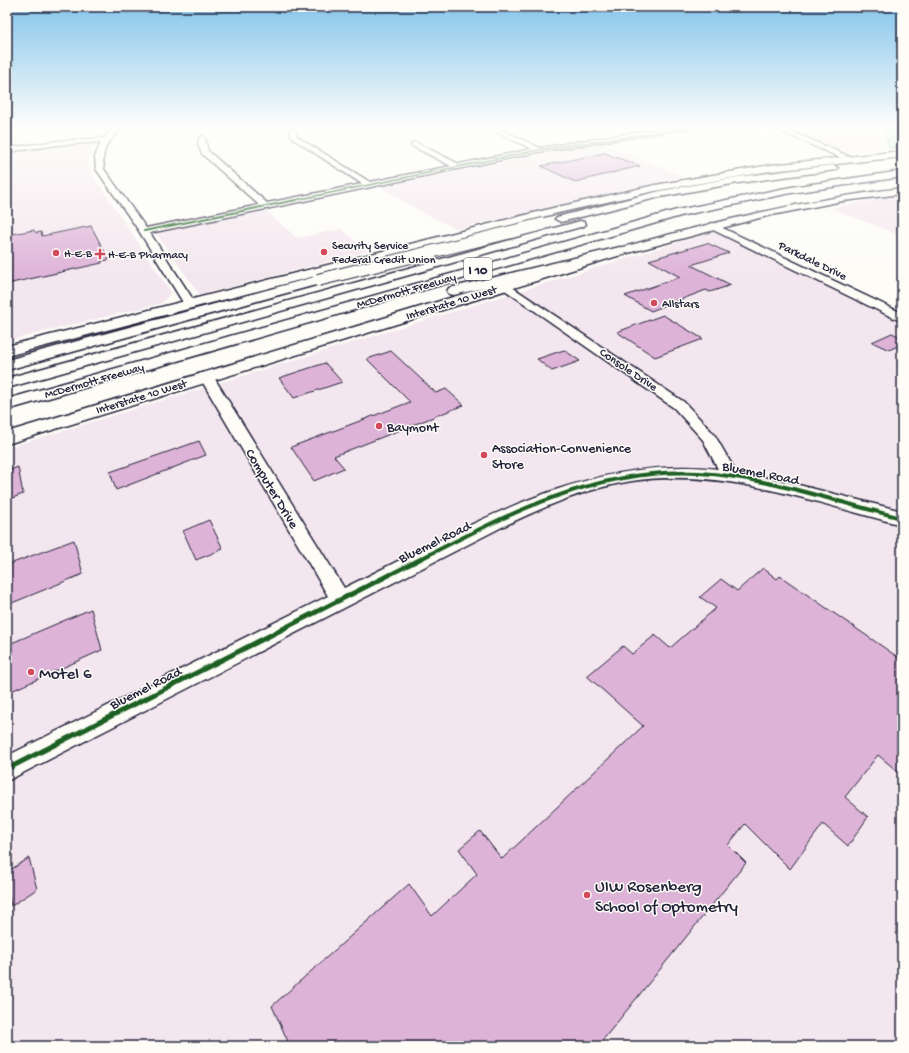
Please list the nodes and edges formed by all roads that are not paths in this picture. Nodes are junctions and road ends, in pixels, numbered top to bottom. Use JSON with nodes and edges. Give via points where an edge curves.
{"nodes":[{"id":1,"x":106,"y":177,"type":"edge"},
{"id":2,"x":233,"y":177,"type":"edge"},
{"id":3,"x":357,"y":177,"type":"edge"},
{"id":4,"x":408,"y":177,"type":"edge"},
{"id":5,"x":707,"y":177,"type":"edge"},
{"id":6,"x":713,"y":177,"type":"edge"},
{"id":7,"x":762,"y":177,"type":"edge"},
{"id":8,"x":804,"y":177,"type":"edge"},
{"id":9,"x":873,"y":177,"type":"edge"},
{"id":10,"x":670,"y":184,"type":"junction"},
{"id":11,"x":369,"y":185,"type":"junction"},
{"id":12,"x":902,"y":187,"type":"edge"},
{"id":13,"x":902,"y":191,"type":"edge"},
{"id":14,"x":843,"y":198,"type":"junction"},
{"id":15,"x":265,"y":206,"type":"junction"},
{"id":16,"x":504,"y":224,"type":"junction"},
{"id":17,"x":712,"y":226,"type":"junction"},
{"id":18,"x":144,"y":231,"type":"junction"},
{"id":19,"x":620,"y":251,"type":"junction"},
{"id":20,"x":506,"y":286,"type":"junction"},
{"id":21,"x":190,"y":304,"type":"junction"},
{"id":22,"x":902,"y":318,"type":"edge"},
{"id":23,"x":7,"y":351,"type":"edge"},
{"id":24,"x":7,"y":365,"type":"edge"},
{"id":25,"x":52,"y":370,"type":"junction"},
{"id":26,"x":206,"y":376,"type":"junction"},
{"id":27,"x":7,"y":383,"type":"edge"},
{"id":28,"x":60,"y":390,"type":"junction"},
{"id":29,"x":7,"y":405,"type":"edge"},
{"id":30,"x":7,"y":438,"type":"edge"},
{"id":31,"x":729,"y":476,"type":"junction"},
{"id":32,"x":902,"y":518,"type":"edge"},
{"id":33,"x":340,"y":599,"type":"junction"},
{"id":34,"x":7,"y":769,"type":"edge"}],
"edges":[{"from":1,"to":18,"type":"street"},
{"from":2,"to":15,"type":"street"},
{"from":3,"to":11,"type":"street"},
{"from":4,"to":11,"type":"street"},
{"from":5,"to":10,"type":"main road"},
{"from":6,"to":10,"type":"main road"},
{"from":7,"to":24,"type":"main road","bridge":true,"via":[[660,194],[318,280]]},
{"from":8,"to":25,"type":"main road","name":"McDermott Freeway","number":"I 10","via":[[674,200]]},
{"from":9,"to":28,"type":"main road","name":"McDermott Freeway","number":"I 10","via":[[754,195],[681,212]]},
{"from":10,"to":16,"type":"main road"},
{"from":11,"to":15,"type":"street"},
{"from":12,"to":14,"type":"main road"},
{"from":13,"to":14,"type":"main road","name":"Interstate 10 West"},
{"from":14,"to":17,"type":"main road","name":"Interstate 10 West"},
{"from":15,"to":18,"type":"street"},
{"from":16,"to":21,"type":"main road"},
{"from":16,"to":25,"type":"main road","via":[[355,276],[226,313]]},
{"from":17,"to":19,"type":"main road","name":"Interstate 10 West"},
{"from":17,"to":22,"type":"street","name":"Parkdale Drive"},
{"from":18,"to":21,"type":"street"},
{"from":19,"to":20,"type":"main road","name":"Interstate 10 West"},
{"from":19,"to":28,"type":"main road","via":[[449,293],[265,344]]},
{"from":20,"to":26,"type":"main road","name":"Interstate 10 West"},
{"from":20,"to":31,"type":"street","name":"Console Drive","via":[[679,405],[714,443]]},
{"from":21,"to":23,"type":"main road"},
{"from":25,"to":27,"type":"main road","name":"McDermott Freeway","number":"I 10"},
{"from":26,"to":30,"type":"main road","name":"Interstate 10 West"},
{"from":26,"to":33,"type":"street","name":"Computer Drive"},
{"from":28,"to":29,"type":"main road","name":"McDermott Freeway","number":"I 10"},
{"from":31,"to":32,"type":"street","name":"Bluemel Road","via":[[780,485]]},
{"from":31,"to":33,"type":"street","name":"Bluemel Road","via":[[666,472],[619,478],[581,487],[521,511]]},
{"from":33,"to":34,"type":"street","name":"Bluemel Road"}]}
